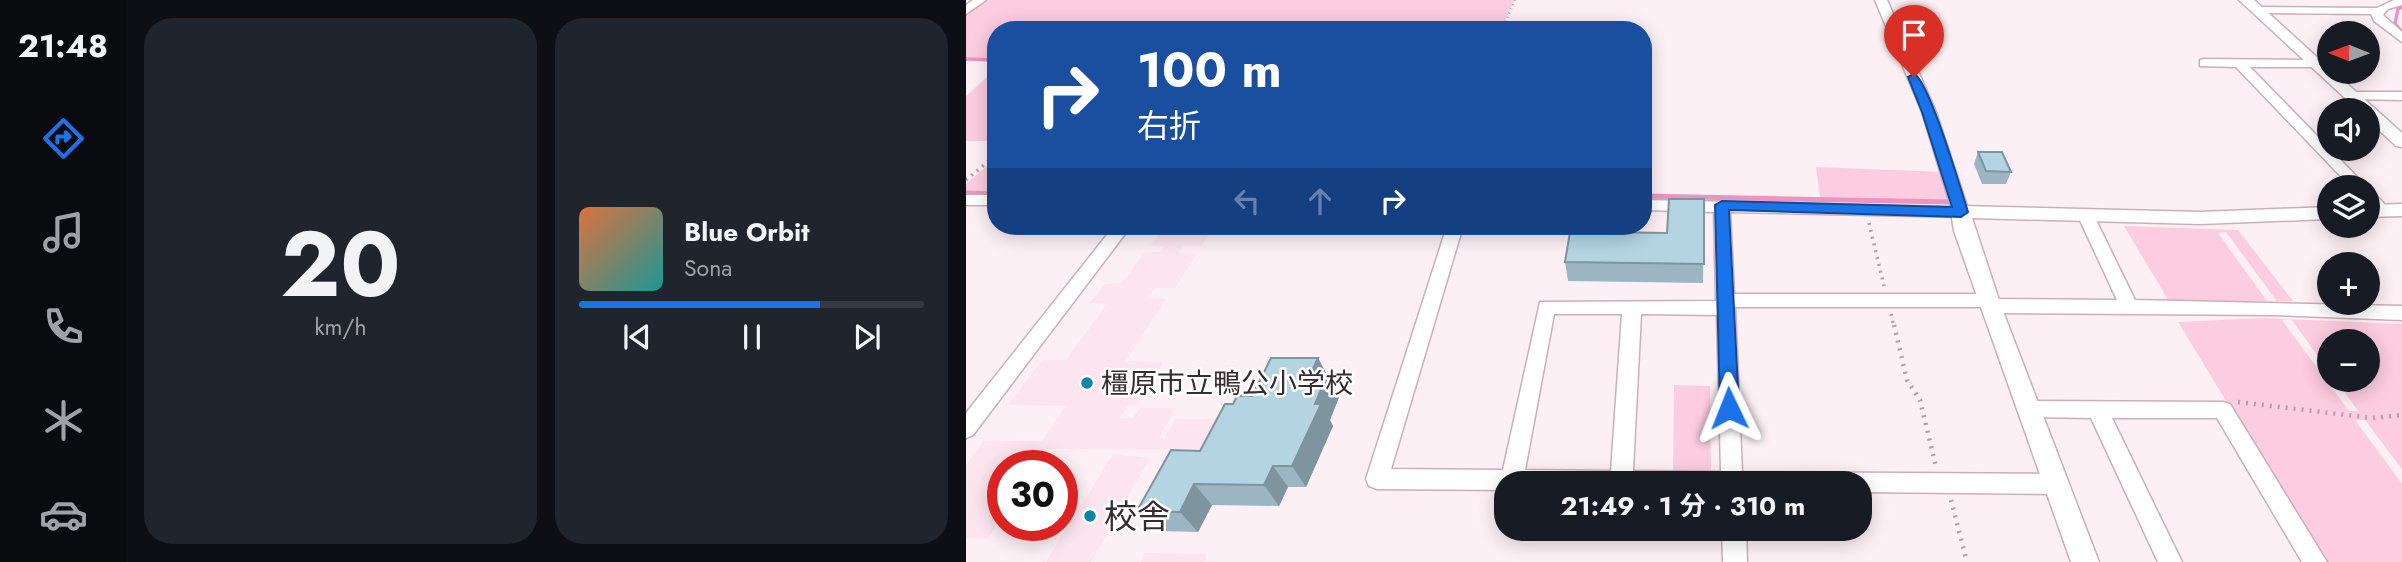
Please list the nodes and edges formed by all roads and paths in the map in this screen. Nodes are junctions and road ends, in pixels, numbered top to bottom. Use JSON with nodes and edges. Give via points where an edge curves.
{"nodes":[{"id":1,"x":980,"y":0,"type":"edge"},
{"id":2,"x":1515,"y":0,"type":"edge"},
{"id":3,"x":1881,"y":0,"type":"edge"},
{"id":4,"x":2394,"y":2,"type":"edge"},
{"id":5,"x":2251,"y":5,"type":"edge"},
{"id":6,"x":2379,"y":10,"type":"junction"},
{"id":7,"x":966,"y":11,"type":"edge"},
{"id":8,"x":1506,"y":21,"type":"edge"},
{"id":9,"x":2402,"y":38,"type":"edge"},
{"id":10,"x":2204,"y":63,"type":"dead end"},
{"id":11,"x":2239,"y":63,"type":"junction"},
{"id":12,"x":2315,"y":63,"type":"junction"},
{"id":13,"x":2352,"y":96,"type":"joint"},
{"id":14,"x":2402,"y":96,"type":"edge"},
{"id":15,"x":2380,"y":123,"type":"edge"},
{"id":16,"x":2402,"y":142,"type":"edge"},
{"id":17,"x":987,"y":162,"type":"edge"},
{"id":18,"x":2346,"y":175,"type":"edge"},
{"id":19,"x":966,"y":180,"type":"edge"},
{"id":20,"x":966,"y":200,"type":"edge"},
{"id":21,"x":987,"y":200,"type":"edge"},
{"id":22,"x":1652,"y":205,"type":"edge"},
{"id":23,"x":1722,"y":205,"type":"junction"},
{"id":24,"x":2380,"y":207,"type":"edge"},
{"id":25,"x":1865,"y":208,"type":"junction"},
{"id":26,"x":2402,"y":210,"type":"edge"},
{"id":27,"x":1961,"y":212,"type":"junction"},
{"id":28,"x":2317,"y":213,"type":"edge"},
{"id":29,"x":2086,"y":216,"type":"junction"},
{"id":30,"x":1116,"y":235,"type":"edge"},
{"id":31,"x":1452,"y":235,"type":"edge"},
{"id":32,"x":1888,"y":300,"type":"junction"},
{"id":33,"x":1726,"y":304,"type":"junction"},
{"id":34,"x":1989,"y":304,"type":"junction"},
{"id":35,"x":1632,"y":308,"type":"junction"},
{"id":36,"x":2130,"y":308,"type":"junction"},
{"id":37,"x":2402,"y":313,"type":"edge"},
{"id":38,"x":2233,"y":401,"type":"dead end"},
{"id":39,"x":2028,"y":409,"type":"junction"},
{"id":40,"x":2098,"y":410,"type":"junction"},
{"id":41,"x":2402,"y":415,"type":"edge"},
{"id":42,"x":966,"y":429,"type":"edge"},
{"id":43,"x":1513,"y":471,"type":"edge"},
{"id":44,"x":1622,"y":471,"type":"edge"},
{"id":45,"x":1732,"y":471,"type":"edge"},
{"id":46,"x":1494,"y":480,"type":"edge"},
{"id":47,"x":1872,"y":483,"type":"edge"},
{"id":48,"x":1943,"y":483,"type":"junction"},
{"id":49,"x":2055,"y":484,"type":"junction"},
{"id":50,"x":1734,"y":541,"type":"edge"},
{"id":51,"x":1735,"y":562,"type":"edge"},
{"id":52,"x":1968,"y":562,"type":"edge"},
{"id":53,"x":2085,"y":562,"type":"edge"},
{"id":54,"x":2170,"y":562,"type":"edge"},
{"id":55,"x":2315,"y":562,"type":"edge"}],
"edges":[{"from":1,"to":7,"type":"street"},
{"from":2,"to":8,"type":"path"},
{"from":3,"to":27,"type":"street","via":[[1928,112]]},
{"from":4,"to":6,"type":"street"},
{"from":5,"to":6,"type":"street"},
{"from":5,"to":12,"type":"street"},
{"from":6,"to":9,"type":"street","via":[[2378,19]]},
{"from":10,"to":11,"type":"street"},
{"from":11,"to":12,"type":"street"},
{"from":11,"to":18,"type":"street"},
{"from":12,"to":13,"type":"street"},
{"from":13,"to":14,"type":"street"},
{"from":15,"to":16,"type":"street"},
{"from":17,"to":19,"type":"path"},
{"from":20,"to":21,"type":"street"},
{"from":22,"to":23,"type":"street"},
{"from":23,"to":25,"type":"street"},
{"from":23,"to":33,"type":"street"},
{"from":24,"to":26,"type":"street"},
{"from":25,"to":27,"type":"street"},
{"from":25,"to":32,"type":"path"},
{"from":27,"to":29,"type":"street"},
{"from":27,"to":34,"type":"street"},
{"from":28,"to":29,"type":"street"},
{"from":29,"to":36,"type":"street"},
{"from":30,"to":42,"type":"street"},
{"from":31,"to":46,"type":"street","via":[[1377,479]]},
{"from":32,"to":33,"type":"street"},
{"from":32,"to":34,"type":"street"},
{"from":32,"to":48,"type":"path","via":[[1907,380],[1920,400]]},
{"from":33,"to":35,"type":"street"},
{"from":33,"to":45,"type":"street"},
{"from":34,"to":36,"type":"street"},
{"from":34,"to":39,"type":"street"},
{"from":35,"to":43,"type":"street","via":[[1546,307]]},
{"from":35,"to":44,"type":"street"},
{"from":36,"to":37,"type":"street"},
{"from":38,"to":41,"type":"path","via":[[2372,418]]},
{"from":39,"to":40,"type":"street"},
{"from":39,"to":49,"type":"street"},
{"from":40,"to":54,"type":"street"},
{"from":40,"to":55,"type":"street","via":[[2222,410]]},
{"from":47,"to":48,"type":"street"},
{"from":48,"to":49,"type":"street"},
{"from":48,"to":52,"type":"path"},
{"from":49,"to":53,"type":"street"},
{"from":50,"to":51,"type":"street"}]}
